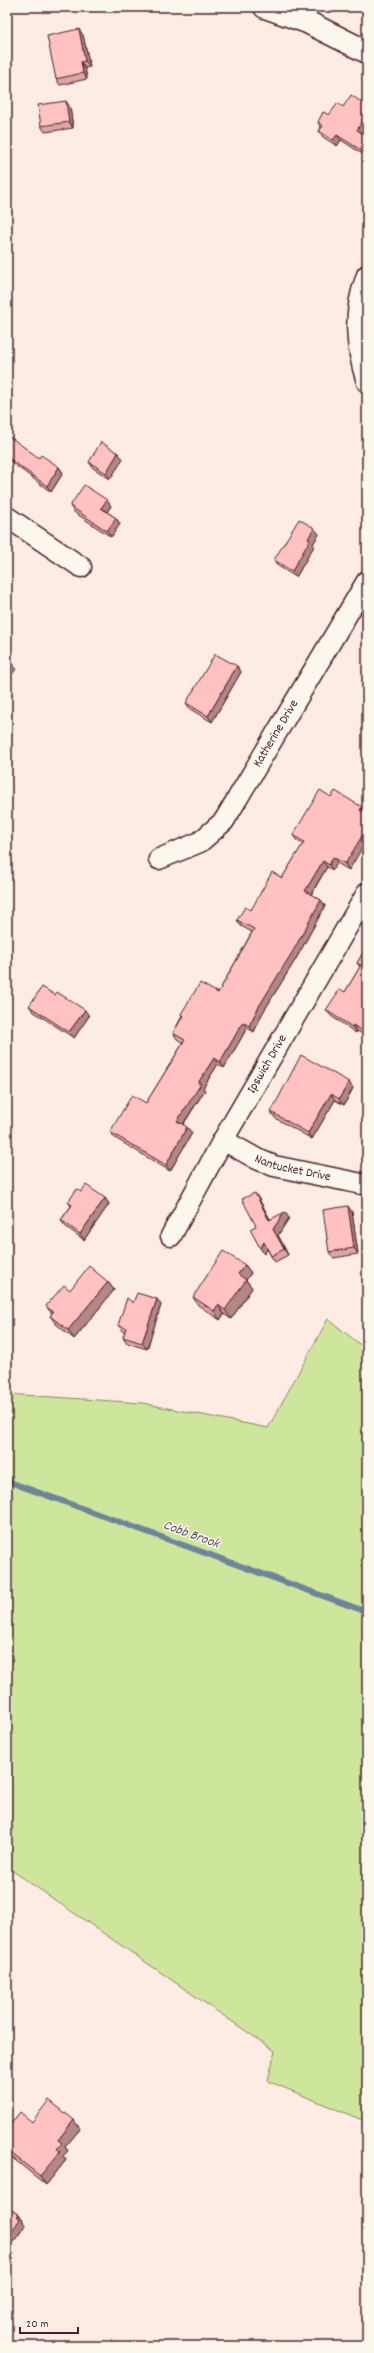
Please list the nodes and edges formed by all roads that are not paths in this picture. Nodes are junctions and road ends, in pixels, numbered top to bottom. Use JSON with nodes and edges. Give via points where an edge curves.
{"nodes":[{"id":1,"x":264,"y":7,"type":"edge"},
{"id":2,"x":367,"y":52,"type":"edge"},
{"id":3,"x":367,"y":276,"type":"edge"},
{"id":4,"x":367,"y":382,"type":"edge"},
{"id":5,"x":10,"y":525,"type":"edge"},
{"id":6,"x":81,"y":567,"type":"dead end"},
{"id":7,"x":367,"y":581,"type":"edge"},
{"id":8,"x":159,"y":859,"type":"dead end"},
{"id":9,"x":367,"y":893,"type":"edge"},
{"id":10,"x":223,"y":1140,"type":"junction"},
{"id":11,"x":367,"y":1185,"type":"edge"},
{"id":12,"x":171,"y":1236,"type":"dead end"}],
"edges":[{"from":1,"to":2,"type":"main road","via":[[307,22]]},
{"from":3,"to":4,"type":"street","via":[[360,294],[356,329],[361,365]]},
{"from":5,"to":6,"type":"street"},
{"from":7,"to":8,"type":"street","name":"Katherine Drive","via":[[224,821],[200,842]]},
{"from":9,"to":10,"type":"street","name":"Ipswich Drive"},
{"from":10,"to":11,"type":"street","name":"Nantucket Drive","via":[[257,1160],[274,1166]]},
{"from":10,"to":12,"type":"street","name":"Ipswich Drive"}]}
